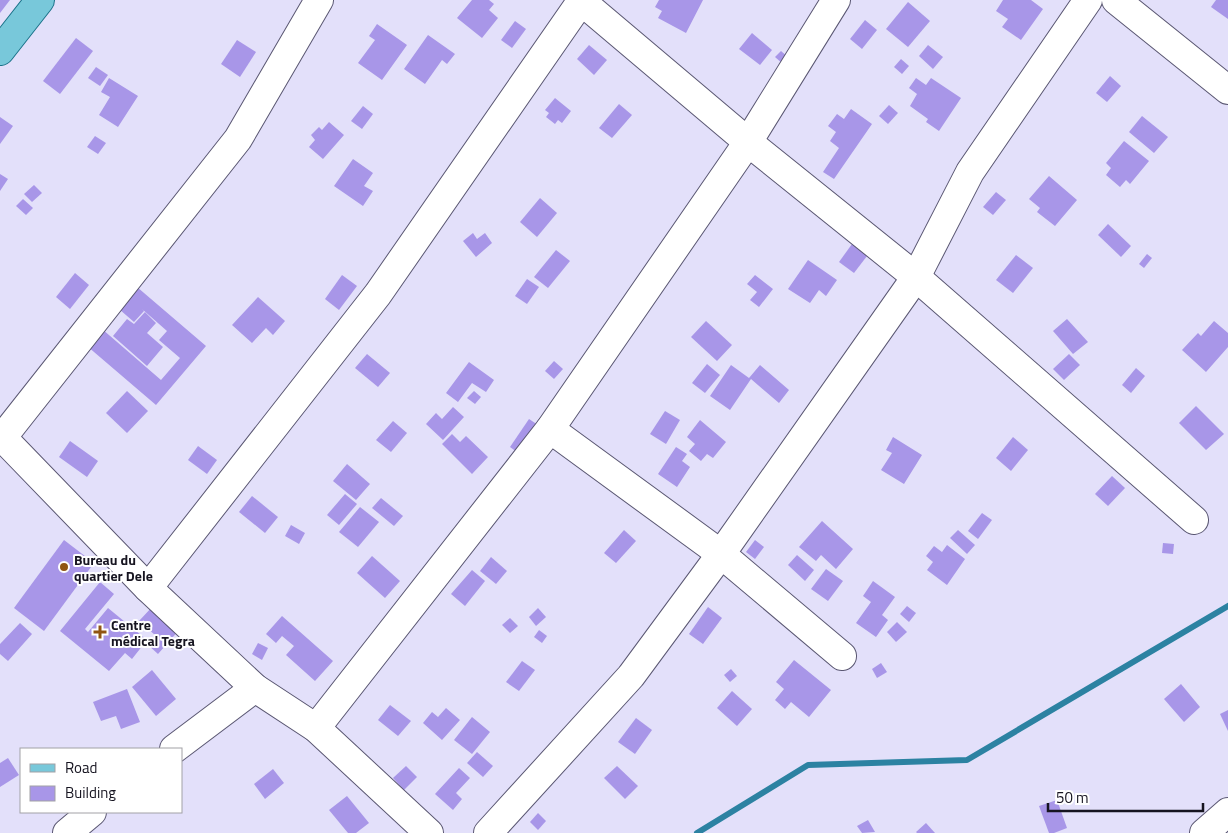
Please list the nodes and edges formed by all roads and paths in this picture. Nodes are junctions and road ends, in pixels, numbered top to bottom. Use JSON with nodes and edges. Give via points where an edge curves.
{"nodes":[{"id":1,"x":40,"y":0,"type":"edge"},
{"id":2,"x":319,"y":0,"type":"edge"},
{"id":3,"x":581,"y":0,"type":"edge"},
{"id":4,"x":836,"y":0,"type":"edge"},
{"id":5,"x":1088,"y":0,"type":"edge"},
{"id":6,"x":1116,"y":0,"type":"edge"},
{"id":7,"x":0,"y":50,"type":"edge"},
{"id":8,"x":1228,"y":90,"type":"edge"},
{"id":9,"x":748,"y":142,"type":"junction"},
{"id":10,"x":916,"y":278,"type":"junction"},
{"id":11,"x":550,"y":428,"type":"junction"},
{"id":12,"x":1,"y":436,"type":"edge"},
{"id":13,"x":1194,"y":520,"type":"dead end"},
{"id":14,"x":721,"y":554,"type":"junction"},
{"id":15,"x":148,"y":588,"type":"junction"},
{"id":16,"x":842,"y":656,"type":"dead end"},
{"id":17,"x":255,"y":688,"type":"junction"},
{"id":18,"x":316,"y":728,"type":"junction"},
{"id":19,"x":175,"y":748,"type":"edge"},
{"id":20,"x":1228,"y":812,"type":"edge"},
{"id":21,"x":91,"y":813,"type":"edge"},
{"id":22,"x":67,"y":833,"type":"edge"},
{"id":23,"x":429,"y":833,"type":"edge"},
{"id":24,"x":488,"y":833,"type":"edge"},
{"id":25,"x":1204,"y":833,"type":"edge"}],
"edges":[{"from":1,"to":7,"type":"main road"},
{"from":2,"to":12,"type":"street","via":[[238,139]]},
{"from":3,"to":9,"type":"street"},
{"from":3,"to":15,"type":"street","via":[[378,294]]},
{"from":4,"to":9,"type":"street"},
{"from":5,"to":10,"type":"street","via":[[970,172]]},
{"from":6,"to":8,"type":"street"},
{"from":9,"to":10,"type":"street"},
{"from":9,"to":11,"type":"street"},
{"from":10,"to":13,"type":"street"},
{"from":10,"to":14,"type":"street"},
{"from":11,"to":14,"type":"street"},
{"from":11,"to":18,"type":"street"},
{"from":12,"to":15,"type":"street"},
{"from":14,"to":16,"type":"street"},
{"from":14,"to":24,"type":"street","via":[[631,676]]},
{"from":15,"to":17,"type":"street"},
{"from":17,"to":18,"type":"street"},
{"from":17,"to":19,"type":"street"},
{"from":18,"to":23,"type":"street"},
{"from":20,"to":25,"type":"street"},
{"from":21,"to":22,"type":"street"}]}
